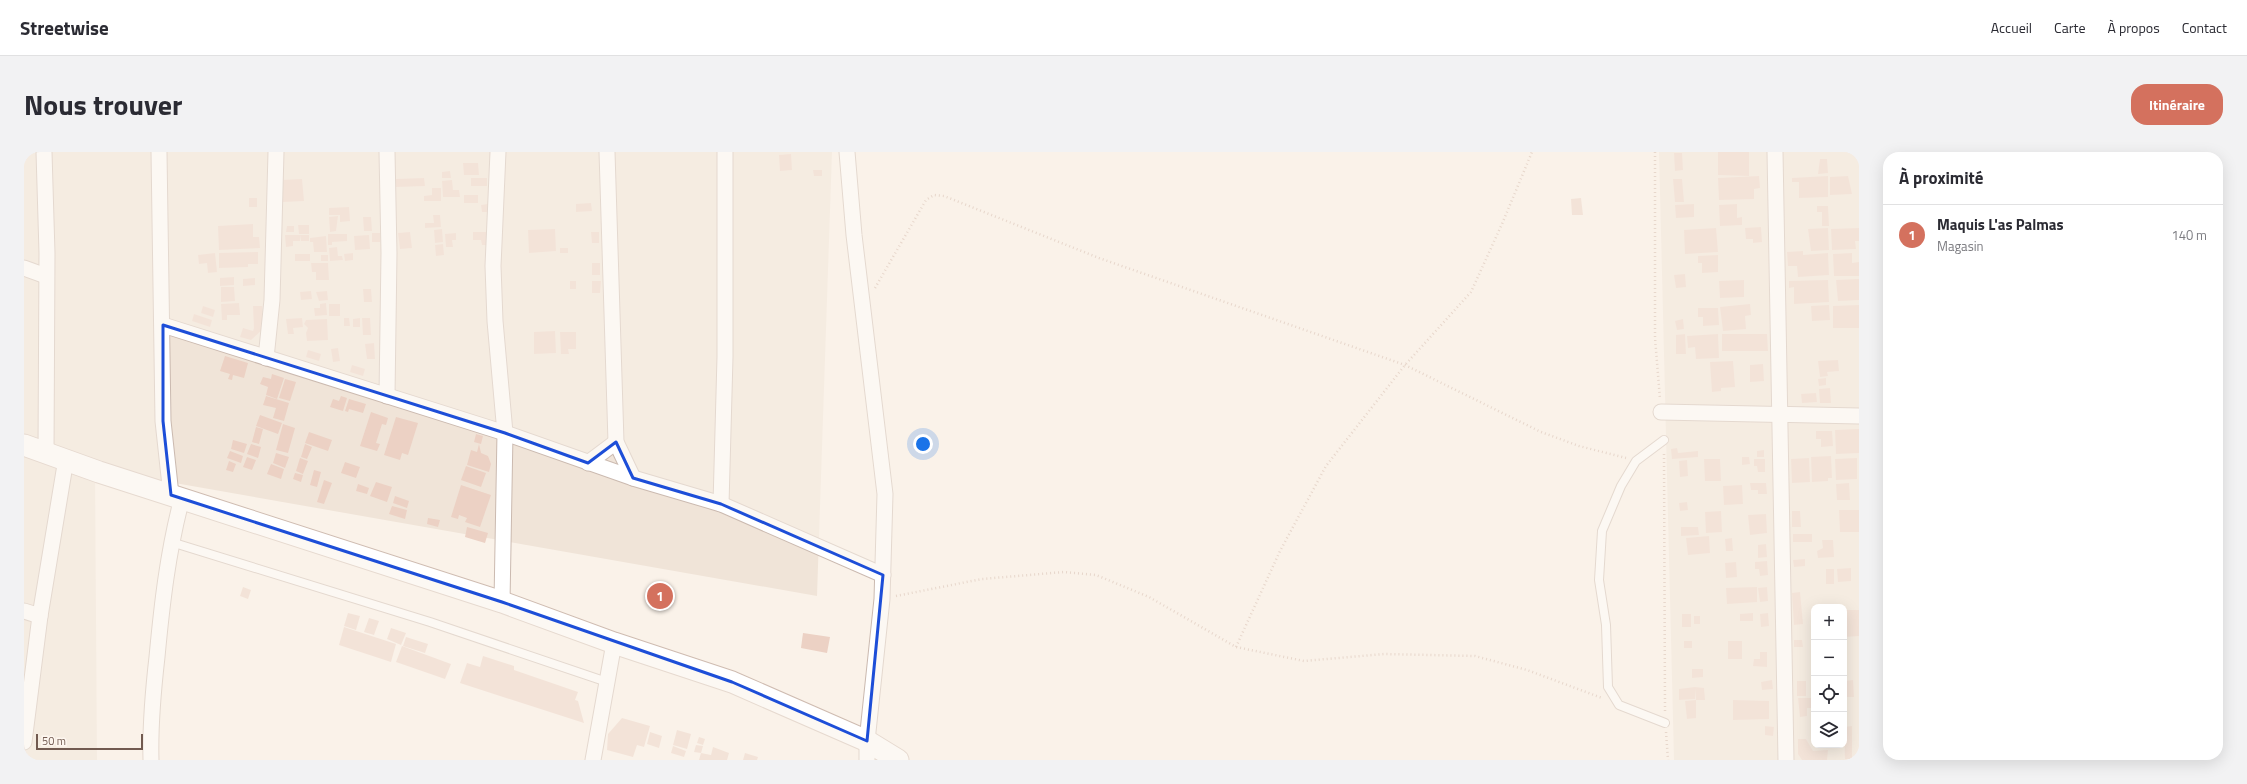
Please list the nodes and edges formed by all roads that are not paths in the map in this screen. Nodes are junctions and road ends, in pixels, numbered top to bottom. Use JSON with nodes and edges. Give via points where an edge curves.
{"nodes":[{"id":1,"x":44,"y":152,"type":"edge"},
{"id":2,"x":158,"y":152,"type":"edge"},
{"id":3,"x":276,"y":152,"type":"edge"},
{"id":4,"x":387,"y":152,"type":"edge"},
{"id":5,"x":498,"y":152,"type":"edge"},
{"id":6,"x":607,"y":152,"type":"edge"},
{"id":7,"x":725,"y":152,"type":"edge"},
{"id":8,"x":846,"y":152,"type":"edge"},
{"id":9,"x":1775,"y":152,"type":"edge"},
{"id":10,"x":24,"y":268,"type":"edge"},
{"id":11,"x":46,"y":276,"type":"junction"},
{"id":12,"x":163,"y":326,"type":"junction"},
{"id":13,"x":266,"y":358,"type":"junction"},
{"id":14,"x":387,"y":396,"type":"junction"},
{"id":15,"x":1661,"y":412,"type":"dead end"},
{"id":16,"x":1780,"y":414,"type":"junction"},
{"id":17,"x":1859,"y":416,"type":"edge"},
{"id":18,"x":505,"y":433,"type":"junction"},
{"id":19,"x":1664,"y":440,"type":"dead end"},
{"id":20,"x":616,"y":442,"type":"junction"},
{"id":21,"x":24,"y":445,"type":"edge"},
{"id":22,"x":46,"y":452,"type":"junction"},
{"id":23,"x":66,"y":459,"type":"junction"},
{"id":24,"x":588,"y":462,"type":"junction"},
{"id":25,"x":634,"y":478,"type":"junction"},
{"id":26,"x":177,"y":497,"type":"junction"},
{"id":27,"x":721,"y":504,"type":"junction"},
{"id":28,"x":171,"y":542,"type":"junction"},
{"id":29,"x":882,"y":575,"type":"junction"},
{"id":30,"x":502,"y":602,"type":"junction"},
{"id":31,"x":24,"y":611,"type":"edge"},
{"id":32,"x":40,"y":616,"type":"junction"},
{"id":33,"x":614,"y":643,"type":"junction"},
{"id":34,"x":607,"y":682,"type":"junction"},
{"id":35,"x":1665,"y":723,"type":"dead end"},
{"id":36,"x":24,"y":737,"type":"edge"},
{"id":37,"x":24,"y":742,"type":"edge"},
{"id":38,"x":867,"y":751,"type":"edge"},
{"id":39,"x":150,"y":760,"type":"edge"},
{"id":40,"x":593,"y":760,"type":"edge"},
{"id":41,"x":898,"y":760,"type":"edge"},
{"id":42,"x":1786,"y":760,"type":"edge"}],
"edges":[{"from":1,"to":11,"type":"street"},
{"from":2,"to":12,"type":"street"},
{"from":3,"to":13,"type":"street","via":[[272,300]]},
{"from":4,"to":14,"type":"street"},
{"from":5,"to":18,"type":"street","via":[[493,266]]},
{"from":6,"to":20,"type":"street"},
{"from":7,"to":27,"type":"street","via":[[725,357]]},
{"from":8,"to":29,"type":"street","via":[[885,494]]},
{"from":9,"to":16,"type":"street"},
{"from":10,"to":11,"type":"street"},
{"from":11,"to":22,"type":"street"},
{"from":12,"to":13,"type":"street"},
{"from":12,"to":26,"type":"street","via":[[163,420]]},
{"from":13,"to":14,"type":"street"},
{"from":14,"to":18,"type":"street"},
{"from":15,"to":16,"type":"street"},
{"from":16,"to":17,"type":"street"},
{"from":16,"to":42,"type":"street"},
{"from":18,"to":24,"type":"street"},
{"from":18,"to":30,"type":"street"},
{"from":19,"to":35,"type":"lane","via":[[1636,461],[1621,486],[1602,531],[1599,580],[1606,625],[1608,688],[1619,705]]},
{"from":20,"to":24,"type":"street"},
{"from":20,"to":25,"type":"street"},
{"from":21,"to":22,"type":"street"},
{"from":22,"to":23,"type":"street"},
{"from":23,"to":26,"type":"street"},
{"from":23,"to":32,"type":"street"},
{"from":24,"to":25,"type":"street"},
{"from":25,"to":27,"type":"street"},
{"from":26,"to":28,"type":"street"},
{"from":26,"to":30,"type":"street"},
{"from":27,"to":29,"type":"street"},
{"from":28,"to":34,"type":"lane","via":[[430,622]]},
{"from":28,"to":39,"type":"street","via":[[150,732]]},
{"from":29,"to":38,"type":"street","via":[[882,599]]},
{"from":30,"to":33,"type":"street"},
{"from":31,"to":32,"type":"street"},
{"from":32,"to":36,"type":"street"},
{"from":33,"to":34,"type":"street"},
{"from":33,"to":38,"type":"street","via":[[732,682]]},
{"from":34,"to":40,"type":"street"},
{"from":36,"to":37,"type":"street"},
{"from":38,"to":41,"type":"street"}]}
